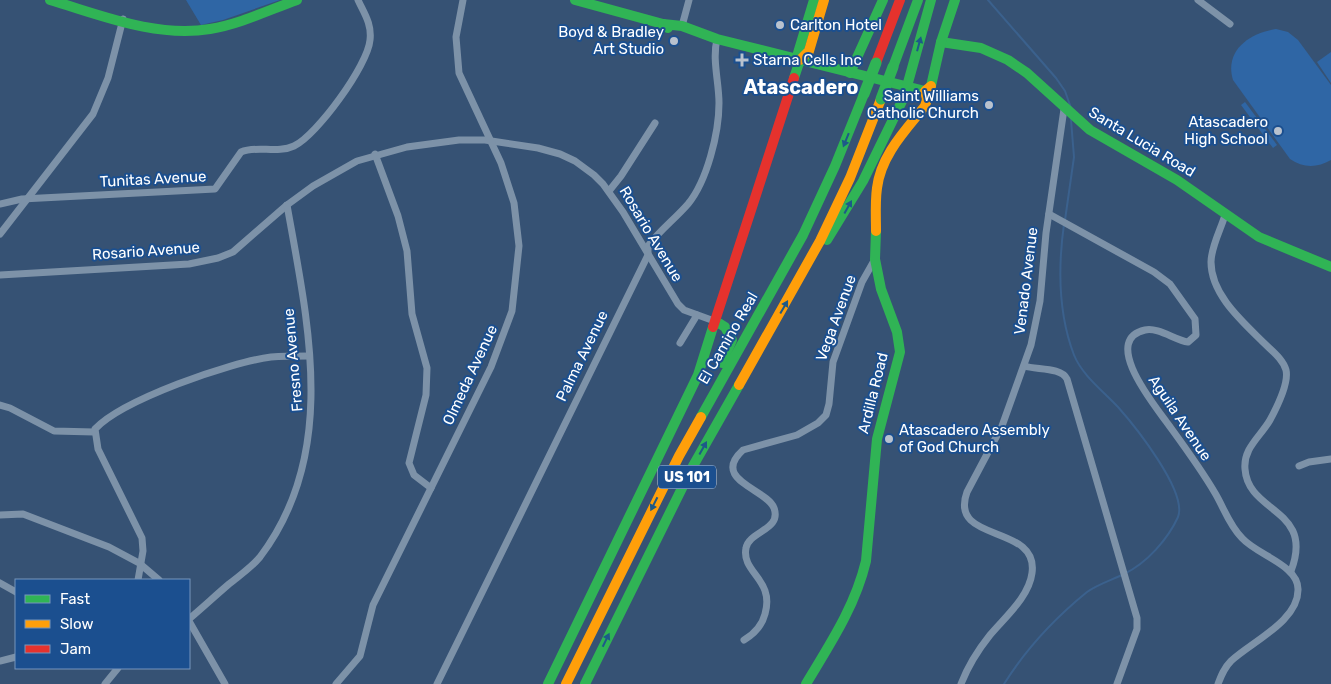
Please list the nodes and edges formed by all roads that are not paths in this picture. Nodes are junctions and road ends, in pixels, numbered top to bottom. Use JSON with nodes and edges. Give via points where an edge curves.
{"nodes":[{"id":1,"x":50,"y":0,"type":"edge"},
{"id":2,"x":296,"y":0,"type":"edge"},
{"id":3,"x":358,"y":0,"type":"edge"},
{"id":4,"x":464,"y":0,"type":"edge"},
{"id":5,"x":575,"y":0,"type":"edge"},
{"id":6,"x":689,"y":0,"type":"edge"},
{"id":7,"x":814,"y":0,"type":"edge"},
{"id":8,"x":824,"y":0,"type":"edge"},
{"id":9,"x":882,"y":0,"type":"edge"},
{"id":10,"x":900,"y":0,"type":"edge"},
{"id":11,"x":918,"y":0,"type":"edge"},
{"id":12,"x":931,"y":0,"type":"edge"},
{"id":13,"x":955,"y":0,"type":"edge"},
{"id":14,"x":1198,"y":0,"type":"edge"},
{"id":15,"x":607,"y":4,"type":"edge"},
{"id":16,"x":123,"y":19,"type":"junction"},
{"id":17,"x":663,"y":24,"type":"junction"},
{"id":18,"x":1230,"y":24,"type":"dead end"},
{"id":19,"x":682,"y":26,"type":"junction"},
{"id":20,"x":712,"y":38,"type":"junction"},
{"id":21,"x":941,"y":42,"type":"junction"},
{"id":22,"x":800,"y":60,"type":"junction"},
{"id":23,"x":850,"y":73,"type":"junction"},
{"id":24,"x":908,"y":88,"type":"junction"},
{"id":25,"x":925,"y":91,"type":"junction"},
{"id":26,"x":1064,"y":109,"type":"junction"},
{"id":27,"x":655,"y":123,"type":"dead end"},
{"id":28,"x":491,"y":141,"type":"junction"},
{"id":29,"x":374,"y":154,"type":"junction"},
{"id":30,"x":609,"y":191,"type":"junction"},
{"id":31,"x":28,"y":200,"type":"junction"},
{"id":32,"x":0,"y":204,"type":"edge"},
{"id":33,"x":287,"y":205,"type":"junction"},
{"id":34,"x":1049,"y":214,"type":"junction"},
{"id":35,"x":1225,"y":215,"type":"junction"},
{"id":36,"x":0,"y":234,"type":"edge"},
{"id":37,"x":648,"y":255,"type":"junction"},
{"id":38,"x":875,"y":259,"type":"junction"},
{"id":39,"x":1331,"y":267,"type":"edge"},
{"id":40,"x":0,"y":275,"type":"edge"},
{"id":41,"x":801,"y":277,"type":"junction"},
{"id":42,"x":697,"y":315,"type":"junction"},
{"id":43,"x":717,"y":322,"type":"junction"},
{"id":44,"x":680,"y":343,"type":"dead end"},
{"id":45,"x":309,"y":356,"type":"junction"},
{"id":46,"x":1024,"y":366,"type":"junction"},
{"id":47,"x":710,"y":399,"type":"junction"},
{"id":48,"x":0,"y":405,"type":"edge"},
{"id":49,"x":94,"y":432,"type":"junction"},
{"id":50,"x":1331,"y":459,"type":"edge"},
{"id":51,"x":1299,"y":466,"type":"dead end"},
{"id":52,"x":431,"y":488,"type":"junction"},
{"id":53,"x":0,"y":515,"type":"edge"},
{"id":54,"x":140,"y":562,"type":"junction"},
{"id":55,"x":1291,"y":571,"type":"junction"},
{"id":56,"x":138,"y":579,"type":"edge"},
{"id":57,"x":158,"y":579,"type":"edge"},
{"id":58,"x":0,"y":583,"type":"edge"},
{"id":59,"x":15,"y":591,"type":"edge"},
{"id":60,"x":190,"y":619,"type":"edge"},
{"id":61,"x":190,"y":622,"type":"edge"},
{"id":62,"x":744,"y":640,"type":"dead end"},
{"id":63,"x":15,"y":656,"type":"edge"},
{"id":64,"x":0,"y":661,"type":"edge"},
{"id":65,"x":117,"y":669,"type":"edge"},
{"id":66,"x":105,"y":684,"type":"edge"},
{"id":67,"x":225,"y":684,"type":"edge"},
{"id":68,"x":336,"y":684,"type":"edge"},
{"id":69,"x":436,"y":684,"type":"edge"},
{"id":70,"x":548,"y":684,"type":"edge"},
{"id":71,"x":566,"y":684,"type":"edge"},
{"id":72,"x":585,"y":684,"type":"edge"},
{"id":73,"x":806,"y":684,"type":"edge"},
{"id":74,"x":960,"y":684,"type":"edge"},
{"id":75,"x":1117,"y":684,"type":"edge"},
{"id":76,"x":1218,"y":684,"type":"edge"}],
"edges":[{"from":1,"to":16,"type":"main road"},
{"from":2,"to":16,"type":"main road","via":[[199,31],[163,29]]},
{"from":3,"to":31,"type":"street","name":"Tunitas Avenue","via":[[370,29],[365,60],[319,124],[295,146],[241,152],[215,189]]},
{"from":4,"to":28,"type":"street","name":"Olmeda Avenue","via":[[456,37],[457,64],[464,88]]},
{"from":5,"to":15,"type":"main road"},
{"from":6,"to":19,"type":"street"},
{"from":7,"to":22,"type":"main road","name":"El Camino Real","via":[[798,53]]},
{"from":8,"to":22,"type":"main road","name":"El Camino Real","via":[[809,51]]},
{"from":9,"to":23,"type":"main road"},
{"from":10,"to":47,"type":"main road","name":"El Camino Real","number":"US 101","one_way":true,"bridge":true,"via":[[835,166],[803,235]]},
{"from":11,"to":41,"type":"main road","number":"US 101","bridge":true,"via":[[850,178]]},
{"from":24,"to":12,"type":"main road","one_way":true},
{"from":13,"to":21,"type":"main road","name":"Ardilla Road"},
{"from":14,"to":18,"type":"street"},
{"from":15,"to":17,"type":"main road"},
{"from":16,"to":31,"type":"street","via":[[104,90],[93,114]]},
{"from":17,"to":19,"type":"main road"},
{"from":17,"to":20,"type":"main road"},
{"from":19,"to":20,"type":"main road"},
{"from":20,"to":22,"type":"main road"},
{"from":20,"to":37,"type":"street","name":"Palma Avenue","via":[[719,113],[716,134],[703,178],[687,204],[648,246]]},
{"from":21,"to":25,"type":"main road","name":"Ardilla Road","via":[[933,84]]},
{"from":21,"to":26,"type":"main road","name":"Santa Lucia Road","via":[[972,46],[1000,56],[1027,73]]},
{"from":22,"to":23,"type":"main road"},
{"from":22,"to":43,"type":"main road","name":"El Camino Real"},
{"from":23,"to":24,"type":"main road"},
{"from":24,"to":25,"type":"main road"},
{"from":41,"to":24,"type":"main road","one_way":true,"via":[[840,223]]},
{"from":25,"to":38,"type":"main road","name":"Ardilla Road","via":[[925,106],[890,151],[880,174],[876,198]]},
{"from":26,"to":34,"type":"street","name":"Venado Avenue"},
{"from":26,"to":35,"type":"main road","name":"Santa Lucia Road","via":[[1090,130],[1182,183]]},
{"from":27,"to":30,"type":"street"},
{"from":28,"to":29,"type":"street","name":"Rosario Avenue","via":[[442,142]]},
{"from":28,"to":30,"type":"street","name":"Rosario Avenue","via":[[560,154],[587,170]]},
{"from":28,"to":52,"type":"street","name":"Olmeda Avenue","via":[[508,181],[517,225],[518,266],[512,311],[491,367]]},
{"from":29,"to":33,"type":"street","name":"Rosario Avenue","via":[[327,178]]},
{"from":29,"to":52,"type":"street","via":[[398,216],[407,251],[412,314],[427,368],[426,395],[409,463],[414,475]]},
{"from":30,"to":37,"type":"street","name":"Rosario Avenue"},
{"from":31,"to":32,"type":"street"},
{"from":31,"to":36,"type":"street"},
{"from":33,"to":40,"type":"street","name":"Rosario Avenue","via":[[241,246],[218,258],[189,264]]},
{"from":33,"to":45,"type":"street","name":"Fresno Avenue"},
{"from":34,"to":46,"type":"street","name":"Venado Avenue","via":[[1040,301],[1032,345]]},
{"from":34,"to":55,"type":"street","name":"Aguila Avenue","via":[[1154,272],[1182,298],[1194,319],[1196,336],[1188,342],[1151,330],[1137,333],[1128,349],[1136,378],[1215,493],[1234,530],[1256,550]]},
{"from":35,"to":39,"type":"main road","name":"Santa Lucia Road","via":[[1260,238]]},
{"from":35,"to":55,"type":"street","via":[[1211,260],[1220,290],[1233,311],[1286,370],[1285,383],[1270,420],[1253,442],[1244,464],[1247,479],[1257,495],[1291,526],[1296,552]]},
{"from":37,"to":42,"type":"street","name":"Rosario Avenue","via":[[678,304]]},
{"from":37,"to":69,"type":"street","name":"Palma Avenue"},
{"from":38,"to":62,"type":"street","name":"Vega Avenue","via":[[862,282],[833,362],[826,415],[797,435],[743,450],[735,461],[734,468],[740,481],[768,500],[775,510],[772,525],[746,546],[746,558],[765,586],[768,600],[760,626]]},
{"from":38,"to":73,"type":"main road","name":"Ardilla Road","via":[[881,289],[897,332],[899,361],[877,439],[862,580],[851,606]]},
{"from":72,"to":41,"type":"main road","number":"US 101","one_way":true,"via":[[693,466]]},
{"from":42,"to":43,"type":"street","name":"Rosario Avenue"},
{"from":42,"to":44,"type":"street"},
{"from":43,"to":47,"type":"main road","via":[[729,331],[732,344],[713,381]]},
{"from":43,"to":70,"type":"main road","name":"El Camino Real","via":[[693,387]]},
{"from":45,"to":49,"type":"street","via":[[270,357],[236,364],[196,378],[120,410],[102,421]]},
{"from":45,"to":60,"type":"street","name":"Fresno Avenue","via":[[310,432],[300,483],[260,557]]},
{"from":46,"to":74,"type":"street","name":"Venado Avenue","via":[[1002,426],[966,492],[964,507],[973,523],[1024,548],[1032,561],[1032,574],[1017,604],[980,648]]},
{"from":46,"to":75,"type":"street","via":[[1059,371],[1067,380],[1138,618]]},
{"from":47,"to":71,"type":"main road","name":"El Camino Real","number":"US 101","one_way":true},
{"from":48,"to":49,"type":"street","via":[[54,430]]},
{"from":49,"to":54,"type":"street","via":[[98,449],[140,532],[143,545]]},
{"from":50,"to":51,"type":"street"},
{"from":52,"to":68,"type":"street","name":"Olmeda Avenue","via":[[374,605],[360,656]]},
{"from":53,"to":54,"type":"street","via":[[17,513],[27,516]]},
{"from":54,"to":56,"type":"street"},
{"from":54,"to":57,"type":"street"},
{"from":55,"to":76,"type":"street","via":[[1298,588],[1291,610],[1262,638],[1231,661]]},
{"from":58,"to":59,"type":"street"},
{"from":61,"to":67,"type":"street"},
{"from":63,"to":64,"type":"street"},
{"from":65,"to":66,"type":"street"}]}
